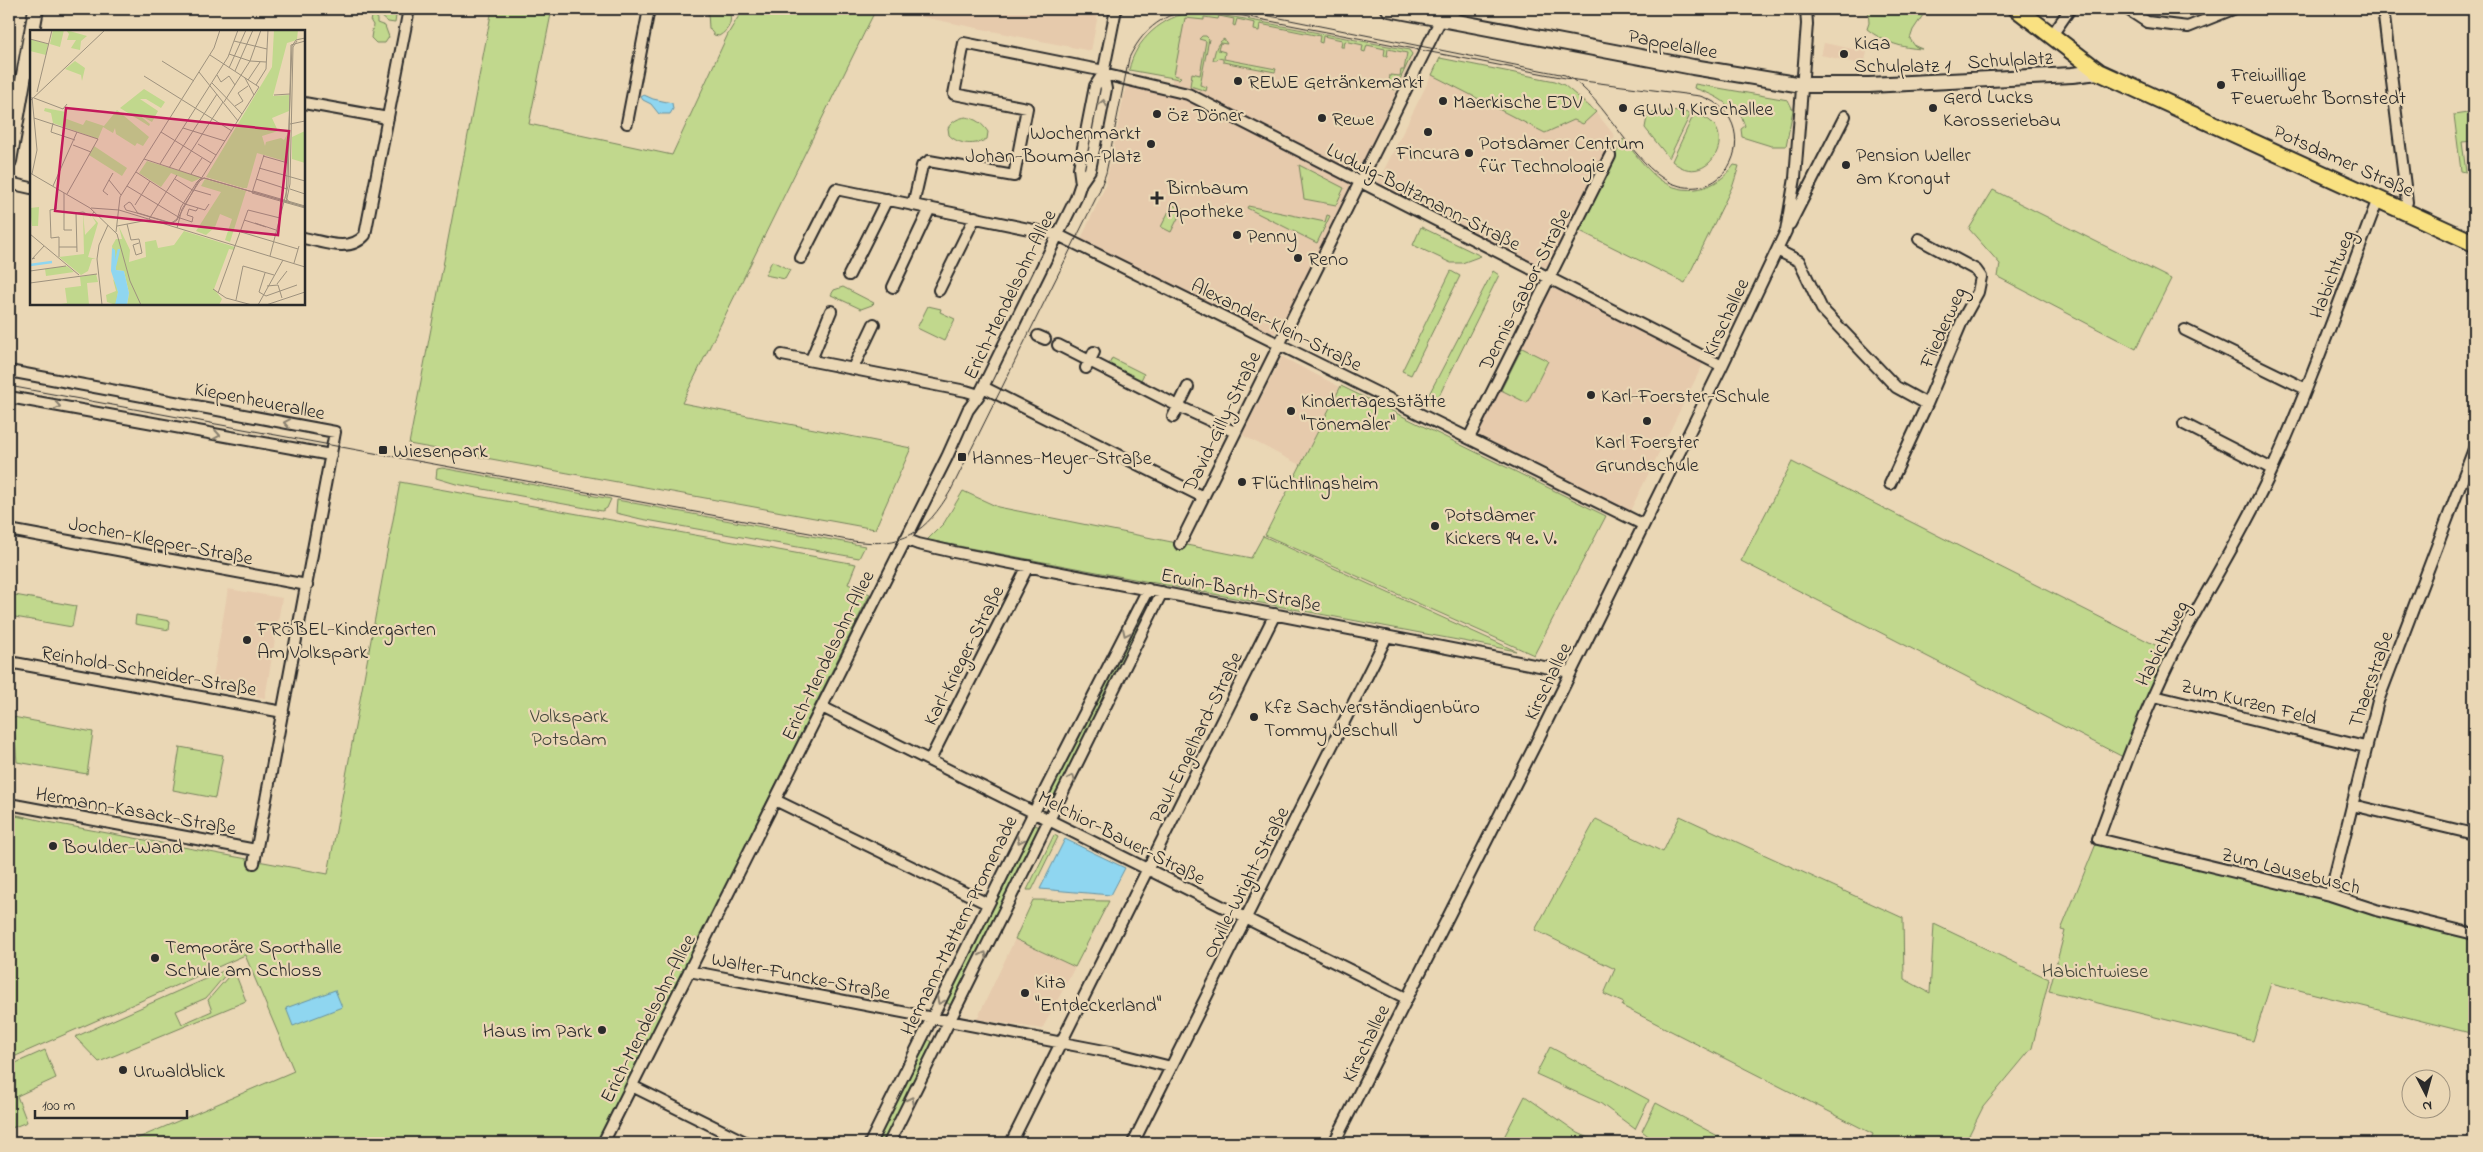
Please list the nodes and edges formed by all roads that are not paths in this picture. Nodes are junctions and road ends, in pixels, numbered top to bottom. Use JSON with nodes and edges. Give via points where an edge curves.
{"nodes":[{"id":1,"x":20,"y":9,"type":"edge"},
{"id":2,"x":36,"y":9,"type":"edge"},
{"id":3,"x":409,"y":9,"type":"edge"},
{"id":4,"x":650,"y":9,"type":"edge"},
{"id":5,"x":1116,"y":9,"type":"edge"},
{"id":6,"x":1389,"y":9,"type":"edge"},
{"id":7,"x":1456,"y":9,"type":"edge"},
{"id":8,"x":1806,"y":9,"type":"edge"},
{"id":9,"x":2017,"y":9,"type":"edge"},
{"id":10,"x":2070,"y":9,"type":"edge"},
{"id":11,"x":2127,"y":9,"type":"edge"},
{"id":12,"x":2233,"y":9,"type":"edge"},
{"id":13,"x":2383,"y":9,"type":"edge"},
{"id":14,"x":1441,"y":18,"type":"junction"},
{"id":15,"x":32,"y":30,"type":"edge"},
{"id":16,"x":2052,"y":35,"type":"junction"},
{"id":17,"x":30,"y":53,"type":"edge"},
{"id":18,"x":9,"y":69,"type":"edge"},
{"id":19,"x":1104,"y":72,"type":"junction"},
{"id":20,"x":2099,"y":72,"type":"junction"},
{"id":21,"x":1802,"y":85,"type":"junction"},
{"id":22,"x":305,"y":103,"type":"edge"},
{"id":23,"x":1845,"y":116,"type":"dead end"},
{"id":24,"x":388,"y":118,"type":"junction"},
{"id":25,"x":627,"y":123,"type":"dead end"},
{"id":26,"x":1610,"y":156,"type":"dead end"},
{"id":27,"x":9,"y":161,"type":"edge"},
{"id":28,"x":9,"y":183,"type":"edge"},
{"id":29,"x":1359,"y":183,"type":"junction"},
{"id":30,"x":30,"y":188,"type":"edge"},
{"id":31,"x":887,"y":199,"type":"junction"},
{"id":32,"x":2378,"y":199,"type":"junction"},
{"id":33,"x":913,"y":205,"type":"junction"},
{"id":34,"x":930,"y":208,"type":"junction"},
{"id":35,"x":2403,"y":210,"type":"junction"},
{"id":36,"x":975,"y":218,"type":"junction"},
{"id":37,"x":1786,"y":231,"type":"junction"},
{"id":38,"x":1058,"y":234,"type":"junction"},
{"id":39,"x":305,"y":238,"type":"edge"},
{"id":40,"x":1919,"y":239,"type":"dead end"},
{"id":41,"x":2474,"y":243,"type":"edge"},
{"id":42,"x":1777,"y":250,"type":"junction"},
{"id":43,"x":801,"y":258,"type":"dead end"},
{"id":44,"x":849,"y":275,"type":"dead end"},
{"id":45,"x":1549,"y":279,"type":"junction"},
{"id":46,"x":893,"y":287,"type":"dead end"},
{"id":47,"x":939,"y":290,"type":"dead end"},
{"id":48,"x":831,"y":311,"type":"dead end"},
{"id":49,"x":874,"y":324,"type":"dead end"},
{"id":50,"x":2185,"y":330,"type":"dead end"},
{"id":51,"x":1058,"y":345,"type":"dead end"},
{"id":52,"x":1279,"y":345,"type":"junction"},
{"id":53,"x":782,"y":354,"type":"dead end"},
{"id":54,"x":810,"y":360,"type":"junction"},
{"id":55,"x":1722,"y":366,"type":"junction"},
{"id":56,"x":853,"y":368,"type":"junction"},
{"id":57,"x":9,"y":371,"type":"edge"},
{"id":58,"x":1188,"y":387,"type":"dead end"},
{"id":59,"x":2306,"y":389,"type":"junction"},
{"id":60,"x":981,"y":391,"type":"junction"},
{"id":61,"x":9,"y":397,"type":"edge"},
{"id":62,"x":1927,"y":404,"type":"junction"},
{"id":63,"x":1178,"y":406,"type":"junction"},
{"id":64,"x":1173,"y":417,"type":"dead end"},
{"id":65,"x":2184,"y":424,"type":"dead end"},
{"id":66,"x":1235,"y":432,"type":"junction"},
{"id":67,"x":1469,"y":438,"type":"junction"},
{"id":68,"x":2474,"y":449,"type":"edge"},
{"id":69,"x":331,"y":456,"type":"junction"},
{"id":70,"x":2272,"y":469,"type":"junction"},
{"id":71,"x":1890,"y":484,"type":"dead end"},
{"id":72,"x":1203,"y":497,"type":"junction"},
{"id":73,"x":1642,"y":524,"type":"junction"},
{"id":74,"x":9,"y":530,"type":"edge"},
{"id":75,"x":905,"y":539,"type":"junction"},
{"id":76,"x":1180,"y":544,"type":"dead end"},
{"id":77,"x":1028,"y":566,"type":"junction"},
{"id":78,"x":307,"y":585,"type":"junction"},
{"id":79,"x":1148,"y":589,"type":"junction"},
{"id":80,"x":1162,"y":592,"type":"junction"},
{"id":81,"x":1275,"y":614,"type":"junction"},
{"id":82,"x":1388,"y":636,"type":"junction"},
{"id":83,"x":9,"y":662,"type":"edge"},
{"id":84,"x":1570,"y":672,"type":"junction"},
{"id":85,"x":2154,"y":696,"type":"junction"},
{"id":86,"x":822,"y":707,"type":"junction"},
{"id":87,"x":283,"y":712,"type":"junction"},
{"id":88,"x":2365,"y":747,"type":"junction"},
{"id":89,"x":930,"y":760,"type":"junction"},
{"id":90,"x":775,"y":800,"type":"junction"},
{"id":91,"x":9,"y":804,"type":"edge"},
{"id":92,"x":2352,"y":805,"type":"junction"},
{"id":93,"x":1034,"y":812,"type":"junction"},
{"id":94,"x":1051,"y":820,"type":"junction"},
{"id":95,"x":2474,"y":834,"type":"edge"},
{"id":96,"x":2098,"y":840,"type":"joint"},
{"id":97,"x":256,"y":850,"type":"junction"},
{"id":98,"x":254,"y":863,"type":"dead end"},
{"id":99,"x":1148,"y":869,"type":"junction"},
{"id":100,"x":2330,"y":895,"type":"junction"},
{"id":101,"x":988,"y":904,"type":"junction"},
{"id":102,"x":1245,"y":918,"type":"junction"},
{"id":103,"x":2474,"y":934,"type":"edge"},
{"id":104,"x":689,"y":972,"type":"junction"},
{"id":105,"x":1406,"y":998,"type":"junction"},
{"id":106,"x":932,"y":1018,"type":"junction"},
{"id":107,"x":951,"y":1021,"type":"junction"},
{"id":108,"x":1061,"y":1042,"type":"junction"},
{"id":109,"x":1171,"y":1067,"type":"junction"},
{"id":110,"x":632,"y":1086,"type":"junction"},
{"id":111,"x":603,"y":1143,"type":"edge"},
{"id":112,"x":747,"y":1143,"type":"edge"},
{"id":113,"x":870,"y":1143,"type":"edge"},
{"id":114,"x":889,"y":1143,"type":"edge"},
{"id":115,"x":1011,"y":1143,"type":"edge"},
{"id":116,"x":1133,"y":1143,"type":"edge"},
{"id":117,"x":1334,"y":1143,"type":"edge"}],
"edges":[{"from":1,"to":18,"type":"street"},
{"from":2,"to":15,"type":"street"},
{"from":3,"to":24,"type":"street"},
{"from":4,"to":25,"type":"street"},
{"from":5,"to":19,"type":"street","name":"Erich-Mendelsohn-Allee"},
{"from":6,"to":14,"type":"street","name":"Pappelallee"},
{"from":7,"to":14,"type":"street"},
{"from":8,"to":21,"type":"street","name":"Kirschallee"},
{"from":9,"to":16,"type":"main road","name":"Potsdamer Straße"},
{"from":10,"to":16,"type":"street"},
{"from":11,"to":12,"type":"street","via":[[2146,22],[2188,27]]},
{"from":13,"to":35,"type":"street","via":[[2407,202]]},
{"from":14,"to":21,"type":"street","name":"Pappelallee"},
{"from":14,"to":29,"type":"street","name":"David-Gilly-Straße"},
{"from":16,"to":20,"type":"main road","name":"Potsdamer Straße"},
{"from":17,"to":27,"type":"street"},
{"from":19,"to":29,"type":"street","name":"Ludwig-Boltzmann-Straße","via":[[1182,92]]},
{"from":19,"to":33,"type":"street","name":"Ludwig-Boltzmann-Straße","via":[[964,43],[954,94],[1027,108],[1014,176],[929,161],[922,166]]},
{"from":19,"to":38,"type":"street","name":"Erich-Mendelsohn-Allee","via":[[1106,88],[1090,170]]},
{"from":20,"to":21,"type":"street","name":"Schulplatz","via":[[1830,87]]},
{"from":20,"to":32,"type":"main road","name":"Potsdamer Straße"},
{"from":21,"to":37,"type":"street","name":"Kirschallee","via":[[1795,178]]},
{"from":22,"to":24,"type":"street"},
{"from":23,"to":37,"type":"street","name":"Kirschallee"},
{"from":24,"to":39,"type":"street","via":[[368,228],[360,240],[352,245],[343,245]]},
{"from":26,"to":45,"type":"street","name":"Dennis-Gabor-Straße"},
{"from":28,"to":30,"type":"street"},
{"from":29,"to":45,"type":"street","name":"Ludwig-Boltzmann-Straße"},
{"from":29,"to":52,"type":"street","name":"David-Gilly-Straße"},
{"from":31,"to":33,"type":"street","name":"Alexander-Klein-Straße"},
{"from":31,"to":43,"type":"street","name":"Alexander-Klein-Straße","via":[[836,189]]},
{"from":31,"to":44,"type":"street"},
{"from":32,"to":35,"type":"main road","name":"Potsdamer Straße"},
{"from":32,"to":59,"type":"street","name":"Habichtweg"},
{"from":33,"to":34,"type":"street","name":"Alexander-Klein-Straße"},
{"from":34,"to":36,"type":"street","name":"Alexander-Klein-Straße"},
{"from":34,"to":46,"type":"street"},
{"from":35,"to":41,"type":"main road","name":"Potsdamer Straße"},
{"from":36,"to":38,"type":"street","name":"Alexander-Klein-Straße"},
{"from":36,"to":47,"type":"street"},
{"from":37,"to":42,"type":"street","name":"Kirschallee"},
{"from":38,"to":52,"type":"street","name":"Alexander-Klein-Straße"},
{"from":38,"to":60,"type":"street","name":"Erich-Mendelsohn-Allee"},
{"from":40,"to":62,"type":"street","name":"Fliederweg","via":[[1976,270],[1981,278],[1978,292]]},
{"from":42,"to":55,"type":"street","name":"Kirschallee"},
{"from":42,"to":62,"type":"street","via":[[1799,261],[1822,309],[1896,387]]},
{"from":45,"to":55,"type":"street","name":"Ludwig-Boltzmann-Straße"},
{"from":45,"to":67,"type":"street","name":"Dennis-Gabor-Straße"},
{"from":48,"to":54,"type":"street"},
{"from":49,"to":56,"type":"street"},
{"from":50,"to":59,"type":"street"},
{"from":51,"to":63,"type":"street"},
{"from":52,"to":66,"type":"street","name":"David-Gilly-Straße"},
{"from":52,"to":67,"type":"street","name":"Alexander-Klein-Straße"},
{"from":53,"to":54,"type":"street"},
{"from":54,"to":56,"type":"street"},
{"from":55,"to":73,"type":"street","name":"Kirschallee"},
{"from":56,"to":60,"type":"street","via":[[966,391]]},
{"from":69,"to":57,"type":"street","name":"Kiepenheuerallee","one_way":true,"via":[[335,432]]},
{"from":58,"to":63,"type":"street"},
{"from":59,"to":70,"type":"street","name":"Habichtweg"},
{"from":60,"to":72,"type":"street"},
{"from":60,"to":75,"type":"street","name":"Erich-Mendelsohn-Allee","via":[[968,410]]},
{"from":61,"to":69,"type":"street","name":"Kiepenheuerallee","one_way":true},
{"from":62,"to":71,"type":"street"},
{"from":63,"to":64,"type":"street"},
{"from":63,"to":66,"type":"street"},
{"from":65,"to":70,"type":"street"},
{"from":66,"to":72,"type":"street","name":"David-Gilly-Straße"},
{"from":67,"to":73,"type":"street","name":"Alexander-Klein-Straße"},
{"from":68,"to":88,"type":"street","name":"Thaerstraße","via":[[2378,701]]},
{"from":69,"to":78,"type":"street"},
{"from":70,"to":85,"type":"street","name":"Habichtweg"},
{"from":72,"to":76,"type":"street","name":"David-Gilly-Straße"},
{"from":73,"to":84,"type":"street","name":"Kirschallee"},
{"from":74,"to":78,"type":"street","name":"Jochen-Klepper-Straße"},
{"from":75,"to":77,"type":"street","name":"Erwin-Barth-Straße"},
{"from":75,"to":86,"type":"street","name":"Erich-Mendelsohn-Allee"},
{"from":77,"to":79,"type":"street","name":"Erwin-Barth-Straße"},
{"from":77,"to":89,"type":"street","name":"Karl-Krieger-Straße"},
{"from":78,"to":87,"type":"street"},
{"from":79,"to":80,"type":"street","name":"Erwin-Barth-Straße"},
{"from":79,"to":93,"type":"street","name":"Hermann-Mattern-Promenade","one_way":true},
{"from":80,"to":81,"type":"street","name":"Erwin-Barth-Straße"},
{"from":94,"to":80,"type":"street","name":"Hermann-Mattern-Promenade","one_way":true},
{"from":81,"to":82,"type":"street","name":"Erwin-Barth-Straße"},
{"from":81,"to":99,"type":"street","name":"Paul-Engelhard-Straße"},
{"from":82,"to":84,"type":"street","name":"Erwin-Barth-Straße"},
{"from":82,"to":102,"type":"street","name":"Orville-Wright-Straße"},
{"from":83,"to":87,"type":"street","name":"Reinhold-Schneider-Straße"},
{"from":84,"to":105,"type":"street","name":"Kirschallee"},
{"from":85,"to":88,"type":"street","name":"Zum Kurzen Feld"},
{"from":85,"to":96,"type":"street","name":"Habichtweg","via":[[2127,758]]},
{"from":86,"to":89,"type":"street","name":"Melchior-Bauer-Straße"},
{"from":86,"to":90,"type":"street","name":"Erich-Mendelsohn-Allee"},
{"from":87,"to":97,"type":"street"},
{"from":88,"to":92,"type":"street","name":"Thaerstraße"},
{"from":89,"to":93,"type":"street","name":"Melchior-Bauer-Straße"},
{"from":90,"to":101,"type":"street"},
{"from":90,"to":104,"type":"street","name":"Erich-Mendelsohn-Allee"},
{"from":91,"to":97,"type":"street","name":"Hermann-Kasack-Straße"},
{"from":92,"to":95,"type":"street"},
{"from":92,"to":100,"type":"street","name":"Thaerstraße"},
{"from":93,"to":94,"type":"street","name":"Melchior-Bauer-Straße"},
{"from":93,"to":101,"type":"street","name":"Hermann-Mattern-Promenade","one_way":true},
{"from":94,"to":99,"type":"street","name":"Melchior-Bauer-Straße"},
{"from":107,"to":94,"type":"street","name":"Hermann-Mattern-Promenade","one_way":true},
{"from":96,"to":100,"type":"street","name":"Zum Lausebusch"},
{"from":97,"to":98,"type":"street"},
{"from":99,"to":102,"type":"street","name":"Melchior-Bauer-Straße"},
{"from":99,"to":108,"type":"street","name":"Paul-Engelhard-Straße"},
{"from":100,"to":103,"type":"street","name":"Zum Lausebusch"},
{"from":101,"to":106,"type":"street","name":"Hermann-Mattern-Promenade","one_way":true},
{"from":102,"to":105,"type":"street","name":"Melchior-Bauer-Straße"},
{"from":102,"to":109,"type":"street","name":"Orville-Wright-Straße"},
{"from":104,"to":106,"type":"street","name":"Walter-Funcke-Straße"},
{"from":104,"to":110,"type":"street","name":"Erich-Mendelsohn-Allee"},
{"from":105,"to":117,"type":"street","name":"Kirschallee"},
{"from":106,"to":107,"type":"street","name":"Walter-Funcke-Straße"},
{"from":106,"to":113,"type":"street","name":"Hermann-Mattern-Promenade"},
{"from":107,"to":108,"type":"street","name":"Walter-Funcke-Straße"},
{"from":114,"to":107,"type":"street","name":"Hermann-Mattern-Promenade","one_way":true},
{"from":108,"to":109,"type":"street","name":"Walter-Funcke-Straße"},
{"from":108,"to":115,"type":"street","name":"Paul-Engelhard-Straße"},
{"from":109,"to":116,"type":"street","name":"Orville-Wright-Straße"},
{"from":110,"to":111,"type":"street","name":"Erich-Mendelsohn-Allee"},
{"from":110,"to":112,"type":"street"}]}
